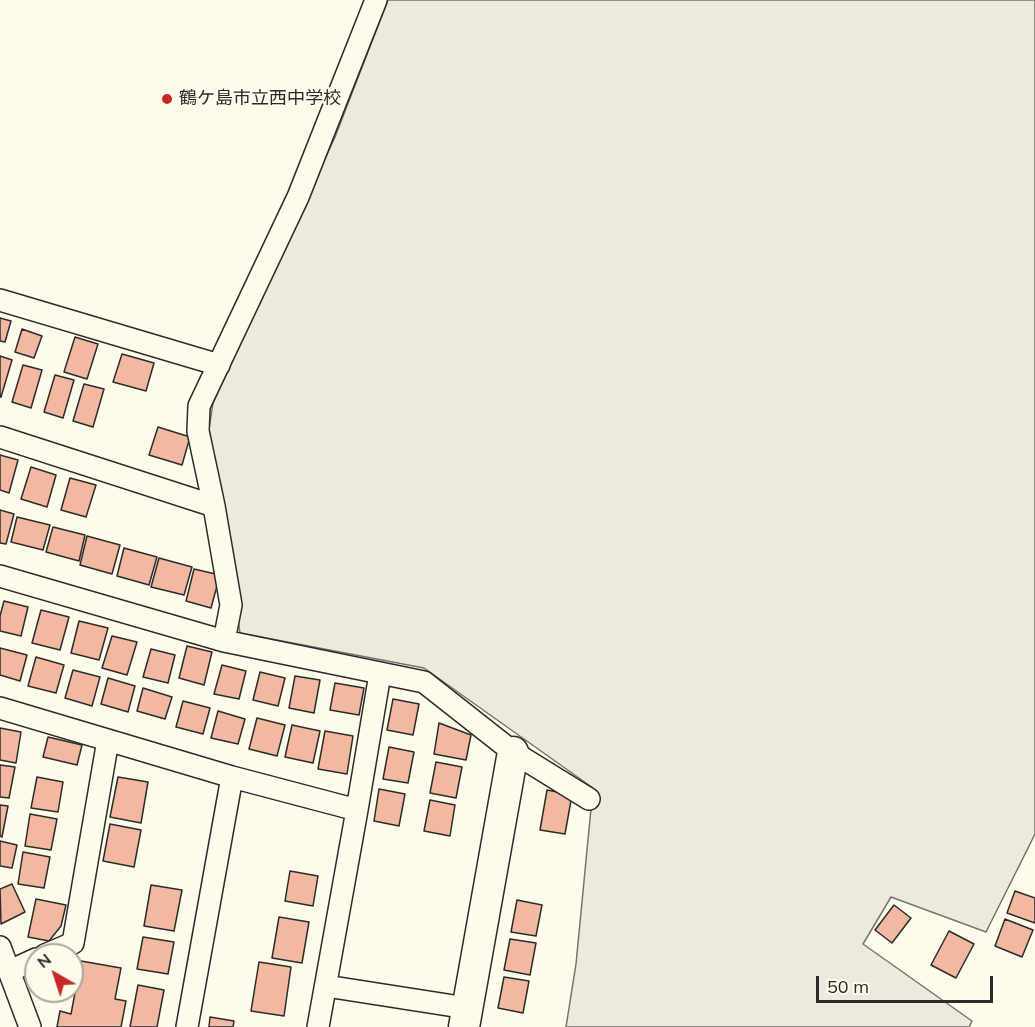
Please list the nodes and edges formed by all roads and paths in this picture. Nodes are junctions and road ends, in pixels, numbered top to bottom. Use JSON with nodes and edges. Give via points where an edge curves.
{"nodes":[{"id":1,"x":376,"y":0,"type":"edge"},
{"id":2,"x":0,"y":300,"type":"edge"},
{"id":3,"x":219,"y":365,"type":"junction"},
{"id":4,"x":0,"y":437,"type":"edge"},
{"id":5,"x":214,"y":506,"type":"junction"},
{"id":6,"x":0,"y":576,"type":"edge"},
{"id":7,"x":224,"y":641,"type":"junction"},
{"id":8,"x":380,"y":674,"type":"junction"},
{"id":9,"x":0,"y":708,"type":"edge"},
{"id":10,"x":108,"y":740,"type":"junction"},
{"id":11,"x":513,"y":752,"type":"junction"},
{"id":12,"x":232,"y":777,"type":"junction"},
{"id":13,"x":589,"y":799,"type":"dead end"},
{"id":14,"x":357,"y":810,"type":"junction"},
{"id":15,"x":73,"y":943,"type":"edge"},
{"id":16,"x":0,"y":947,"type":"edge"},
{"id":17,"x":24,"y":965,"type":"edge"},
{"id":18,"x":10,"y":971,"type":"junction"},
{"id":19,"x":326,"y":986,"type":"junction"},
{"id":20,"x":465,"y":1018,"type":"edge"},
{"id":21,"x":30,"y":1027,"type":"edge"},
{"id":22,"x":187,"y":1027,"type":"edge"},
{"id":23,"x":318,"y":1027,"type":"edge"}],
"edges":[{"from":1,"to":3,"type":"street","via":[[298,197]]},
{"from":2,"to":3,"type":"street"},
{"from":3,"to":5,"type":"street","via":[[199,406],[198,431]]},
{"from":4,"to":5,"type":"street"},
{"from":5,"to":7,"type":"street","via":[[231,605]]},
{"from":6,"to":7,"type":"street"},
{"from":7,"to":8,"type":"street"},
{"from":8,"to":11,"type":"street","via":[[424,682]]},
{"from":8,"to":14,"type":"street"},
{"from":9,"to":10,"type":"street"},
{"from":10,"to":12,"type":"street"},
{"from":10,"to":15,"type":"street"},
{"from":11,"to":13,"type":"street"},
{"from":11,"to":20,"type":"street"},
{"from":12,"to":14,"type":"street"},
{"from":12,"to":22,"type":"street"},
{"from":14,"to":19,"type":"street"},
{"from":16,"to":18,"type":"street"},
{"from":17,"to":18,"type":"street"},
{"from":18,"to":21,"type":"street"},
{"from":19,"to":20,"type":"street"},
{"from":19,"to":23,"type":"street"}]}
